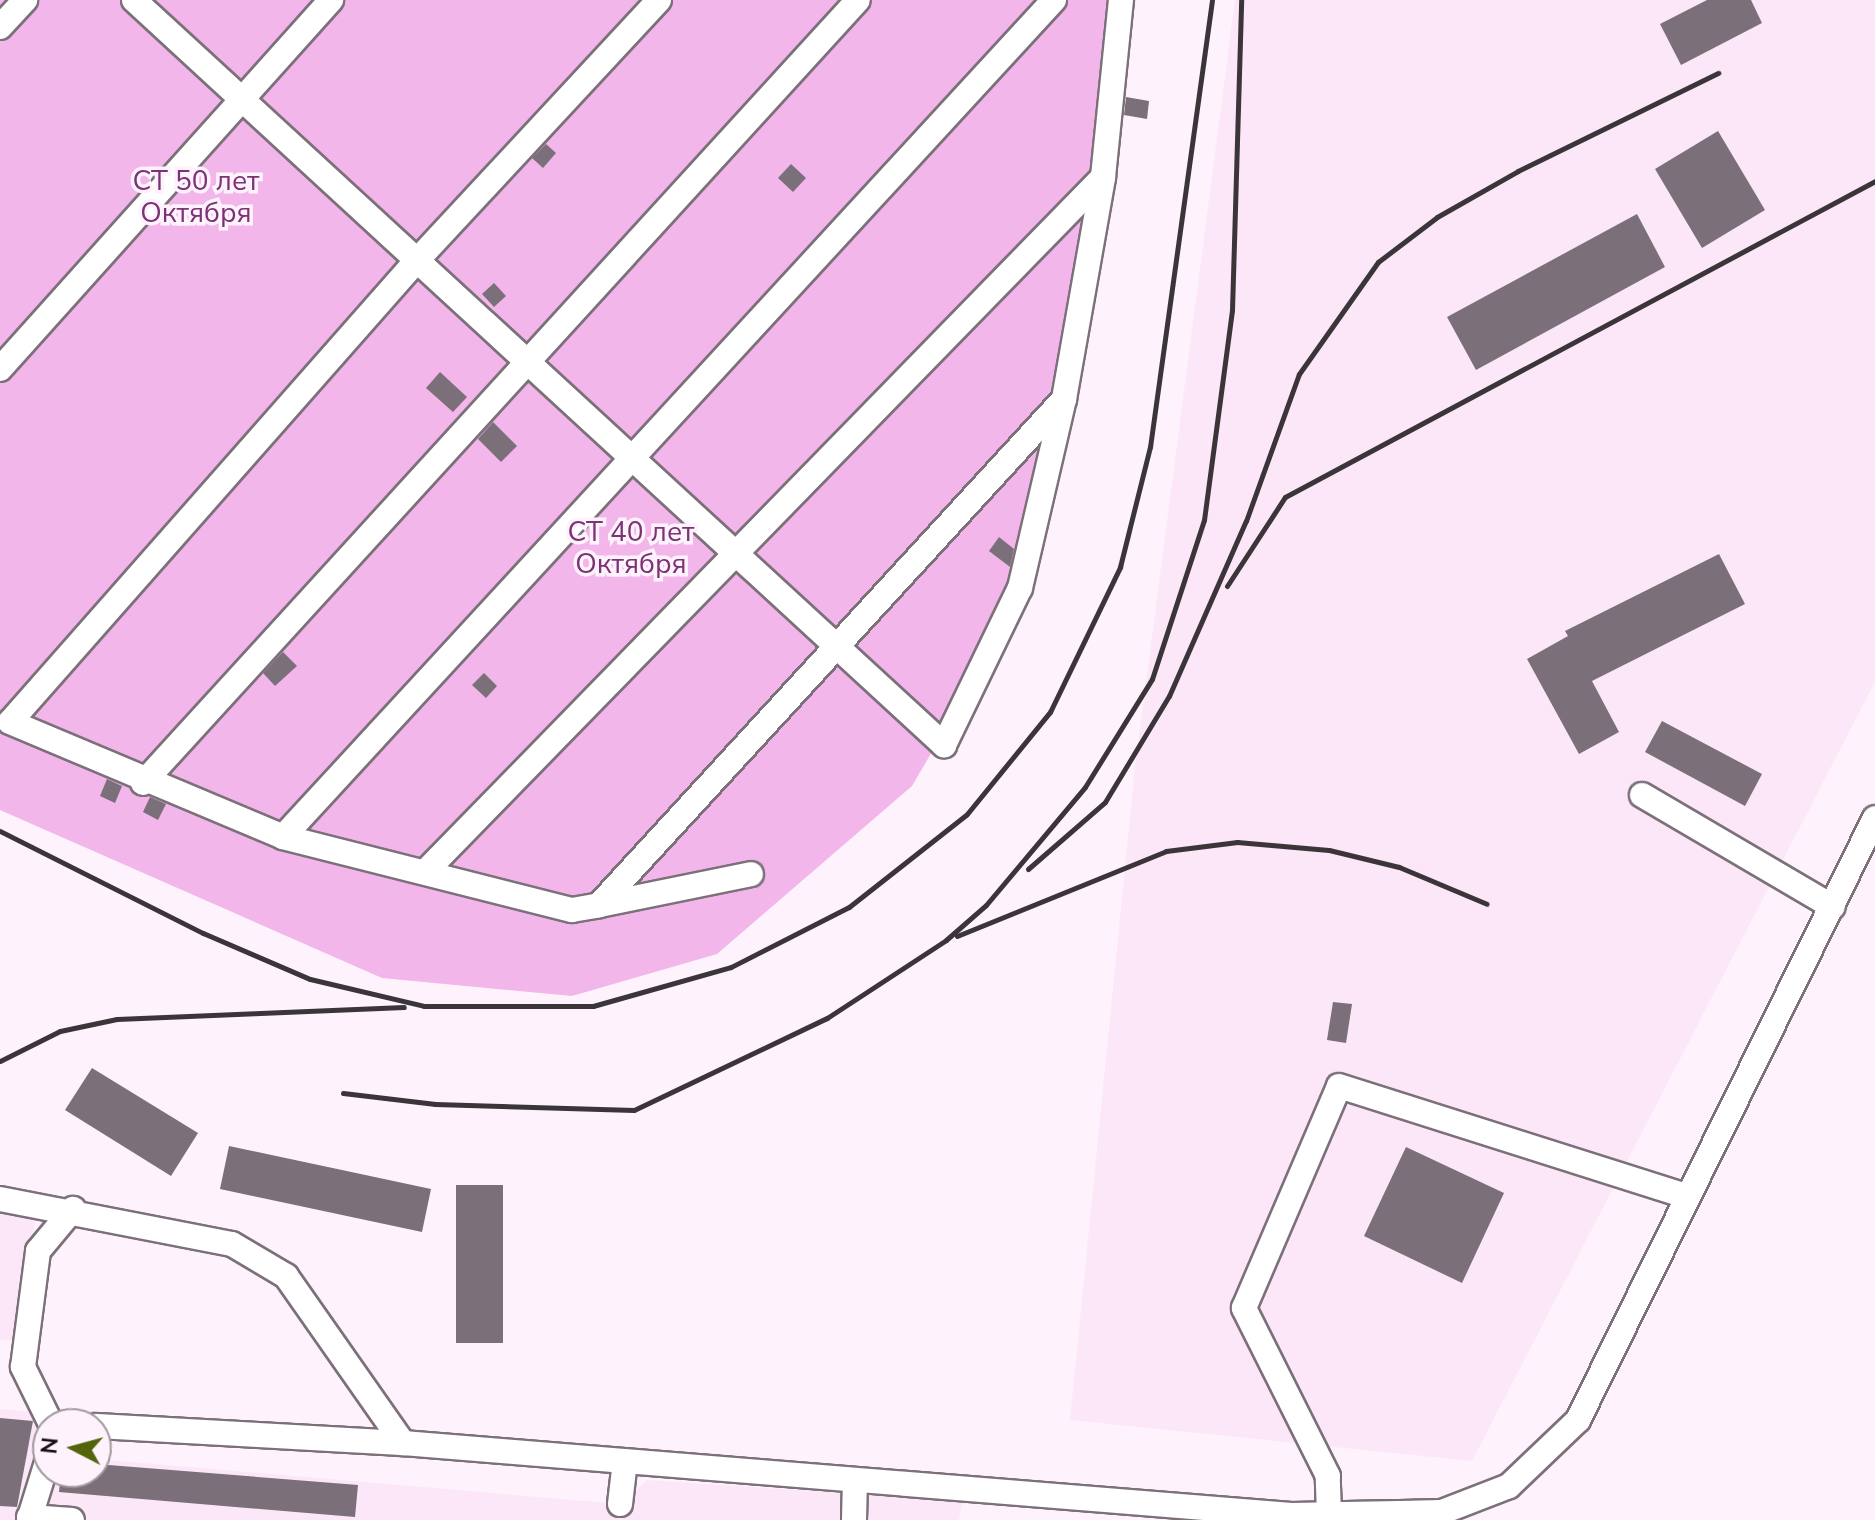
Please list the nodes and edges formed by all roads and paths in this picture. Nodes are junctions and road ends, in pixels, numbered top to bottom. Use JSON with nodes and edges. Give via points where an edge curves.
{"nodes":[{"id":1,"x":25,"y":0,"type":"edge"},
{"id":2,"x":134,"y":0,"type":"edge"},
{"id":3,"x":331,"y":0,"type":"edge"},
{"id":4,"x":659,"y":0,"type":"edge"},
{"id":5,"x":858,"y":0,"type":"edge"},
{"id":6,"x":1054,"y":0,"type":"edge"},
{"id":7,"x":1121,"y":0,"type":"edge"},
{"id":8,"x":0,"y":27,"type":"edge"},
{"id":9,"x":242,"y":98,"type":"junction"},
{"id":10,"x":1103,"y":177,"type":"junction"},
{"id":11,"x":418,"y":259,"type":"junction"},
{"id":12,"x":527,"y":358,"type":"junction"},
{"id":13,"x":0,"y":369,"type":"edge"},
{"id":14,"x":1064,"y":399,"type":"junction"},
{"id":15,"x":633,"y":455,"type":"junction"},
{"id":16,"x":736,"y":551,"type":"junction"},
{"id":17,"x":838,"y":645,"type":"junction"},
{"id":18,"x":143,"y":783,"type":"junction"},
{"id":19,"x":1642,"y":795,"type":"dead end"},
{"id":20,"x":1875,"y":818,"type":"edge"},
{"id":21,"x":283,"y":837,"type":"junction"},
{"id":22,"x":427,"y":870,"type":"junction"},
{"id":23,"x":751,"y":874,"type":"dead end"},
{"id":24,"x":599,"y":905,"type":"junction"},
{"id":25,"x":1833,"y":907,"type":"junction"},
{"id":26,"x":1688,"y":1197,"type":"junction"},
{"id":27,"x":0,"y":1199,"type":"edge"},
{"id":28,"x":73,"y":1209,"type":"junction"},
{"id":29,"x":43,"y":1408,"type":"edge"},
{"id":30,"x":112,"y":1427,"type":"edge"},
{"id":31,"x":403,"y":1443,"type":"junction"},
{"id":32,"x":625,"y":1461,"type":"junction"},
{"id":33,"x":855,"y":1480,"type":"junction"},
{"id":34,"x":39,"y":1488,"type":"edge"},
{"id":35,"x":620,"y":1504,"type":"dead end"},
{"id":36,"x":1080,"y":1509,"type":"edge"},
{"id":37,"x":1329,"y":1514,"type":"junction"},
{"id":38,"x":29,"y":1518,"type":"edge"},
{"id":39,"x":1291,"y":1518,"type":"edge"},
{"id":40,"x":72,"y":1520,"type":"edge"},
{"id":41,"x":854,"y":1520,"type":"edge"}],
"edges":[{"from":1,"to":8,"type":"street"},
{"from":2,"to":9,"type":"street"},
{"from":3,"to":9,"type":"street"},
{"from":4,"to":11,"type":"street"},
{"from":5,"to":12,"type":"street"},
{"from":6,"to":15,"type":"street"},
{"from":7,"to":10,"type":"street"},
{"from":9,"to":11,"type":"street"},
{"from":9,"to":13,"type":"street"},
{"from":10,"to":14,"type":"street"},
{"from":10,"to":16,"type":"street"},
{"from":11,"to":12,"type":"street"},
{"from":11,"to":18,"type":"street","via":[[10,722]]},
{"from":12,"to":15,"type":"street"},
{"from":12,"to":18,"type":"street"},
{"from":14,"to":17,"type":"street"},
{"from":14,"to":17,"type":"street","via":[[1020,588],[944,745]]},
{"from":15,"to":16,"type":"street"},
{"from":15,"to":21,"type":"street"},
{"from":16,"to":17,"type":"street"},
{"from":16,"to":22,"type":"street"},
{"from":17,"to":24,"type":"street"},
{"from":18,"to":21,"type":"street"},
{"from":19,"to":25,"type":"street"},
{"from":20,"to":25,"type":"street"},
{"from":21,"to":22,"type":"street","via":[[397,869]]},
{"from":22,"to":24,"type":"street","via":[[572,910]]},
{"from":23,"to":24,"type":"street"},
{"from":25,"to":26,"type":"street"},
{"from":26,"to":37,"type":"street","via":[[1578,1420],[1509,1486],[1442,1512]]},
{"from":26,"to":37,"type":"street","via":[[1339,1086],[1244,1308],[1328,1476]]},
{"from":27,"to":28,"type":"street"},
{"from":28,"to":29,"type":"street","via":[[38,1251],[23,1367]]},
{"from":28,"to":31,"type":"street","via":[[232,1244],[286,1276]]},
{"from":30,"to":31,"type":"street"},
{"from":31,"to":32,"type":"street"},
{"from":32,"to":33,"type":"street"},
{"from":32,"to":35,"type":"street"},
{"from":33,"to":36,"type":"street"},
{"from":33,"to":41,"type":"street"},
{"from":34,"to":38,"type":"street"},
{"from":36,"to":39,"type":"street"},
{"from":37,"to":39,"type":"street"},
{"from":38,"to":40,"type":"street"}]}
